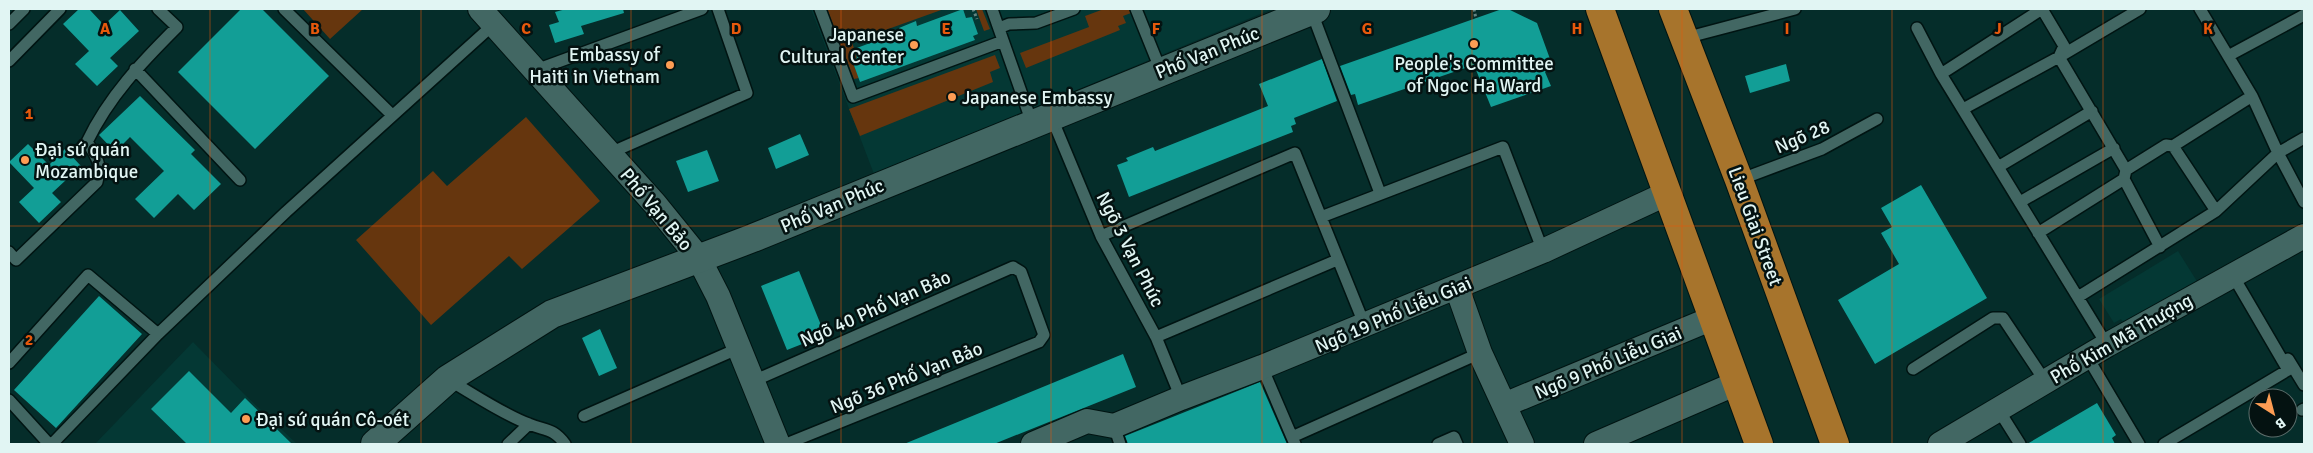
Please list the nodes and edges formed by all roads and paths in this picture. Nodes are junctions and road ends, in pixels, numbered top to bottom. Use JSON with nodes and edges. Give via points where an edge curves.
{"nodes":[{"id":1,"x":24,"y":9,"type":"edge"},
{"id":2,"x":60,"y":9,"type":"edge"},
{"id":3,"x":158,"y":9,"type":"edge"},
{"id":4,"x":284,"y":9,"type":"edge"},
{"id":5,"x":702,"y":9,"type":"edge"},
{"id":6,"x":718,"y":9,"type":"edge"},
{"id":7,"x":820,"y":9,"type":"edge"},
{"id":8,"x":992,"y":9,"type":"edge"},
{"id":9,"x":1074,"y":9,"type":"edge"},
{"id":10,"x":1136,"y":9,"type":"edge"},
{"id":11,"x":1474,"y":9,"type":"edge"},
{"id":12,"x":1600,"y":9,"type":"edge"},
{"id":13,"x":1674,"y":9,"type":"edge"},
{"id":14,"x":1795,"y":9,"type":"edge"},
{"id":15,"x":2042,"y":9,"type":"edge"},
{"id":16,"x":2140,"y":9,"type":"edge"},
{"id":17,"x":2200,"y":9,"type":"edge"},
{"id":18,"x":1314,"y":10,"type":"edge"},
{"id":19,"x":2304,"y":15,"type":"edge"},
{"id":20,"x":487,"y":16,"type":"edge"},
{"id":21,"x":1476,"y":18,"type":"dead end"},
{"id":22,"x":9,"y":24,"type":"edge"},
{"id":23,"x":999,"y":28,"type":"junction"},
{"id":24,"x":1917,"y":28,"type":"dead end"},
{"id":25,"x":1685,"y":38,"type":"junction"},
{"id":26,"x":1003,"y":42,"type":"junction"},
{"id":27,"x":2228,"y":56,"type":"junction"},
{"id":28,"x":2059,"y":57,"type":"junction"},
{"id":29,"x":9,"y":61,"type":"edge"},
{"id":30,"x":135,"y":69,"type":"junction"},
{"id":31,"x":536,"y":70,"type":"junction"},
{"id":32,"x":1160,"y":71,"type":"junction"},
{"id":33,"x":1941,"y":74,"type":"junction"},
{"id":34,"x":2252,"y":96,"type":"junction"},
{"id":35,"x":1963,"y":109,"type":"junction"},
{"id":36,"x":2092,"y":111,"type":"junction"},
{"id":37,"x":392,"y":115,"type":"junction"},
{"id":38,"x":1041,"y":119,"type":"junction"},
{"id":39,"x":1876,"y":119,"type":"dead end"},
{"id":40,"x":2304,"y":138,"type":"edge"},
{"id":41,"x":2173,"y":146,"type":"junction"},
{"id":42,"x":2114,"y":148,"type":"junction"},
{"id":43,"x":610,"y":153,"type":"junction"},
{"id":44,"x":2278,"y":153,"type":"junction"},
{"id":45,"x":1998,"y":167,"type":"junction"},
{"id":46,"x":2125,"y":174,"type":"junction"},
{"id":47,"x":240,"y":180,"type":"dead end"},
{"id":48,"x":1739,"y":180,"type":"junction"},
{"id":49,"x":1380,"y":193,"type":"junction"},
{"id":50,"x":1668,"y":193,"type":"junction"},
{"id":51,"x":2020,"y":202,"type":"junction"},
{"id":52,"x":2304,"y":202,"type":"edge"},
{"id":53,"x":2216,"y":211,"type":"junction"},
{"id":54,"x":1321,"y":217,"type":"junction"},
{"id":55,"x":2038,"y":232,"type":"junction"},
{"id":56,"x":1101,"y":236,"type":"junction"},
{"id":57,"x":2304,"y":236,"type":"edge"},
{"id":58,"x":2160,"y":247,"type":"junction"},
{"id":59,"x":1544,"y":251,"type":"junction"},
{"id":60,"x":698,"y":257,"type":"junction"},
{"id":61,"x":11,"y":260,"type":"edge"},
{"id":62,"x":1337,"y":260,"type":"junction"},
{"id":63,"x":2235,"y":272,"type":"junction"},
{"id":64,"x":1457,"y":288,"type":"junction"},
{"id":65,"x":2078,"y":297,"type":"junction"},
{"id":66,"x":1713,"y":318,"type":"junction"},
{"id":67,"x":1365,"y":326,"type":"junction"},
{"id":68,"x":158,"y":334,"type":"junction"},
{"id":69,"x":1156,"y":337,"type":"junction"},
{"id":70,"x":1039,"y":342,"type":"joint"},
{"id":71,"x":738,"y":349,"type":"junction"},
{"id":72,"x":2098,"y":351,"type":"junction"},
{"id":73,"x":1480,"y":353,"type":"junction"},
{"id":74,"x":9,"y":362,"type":"edge"},
{"id":75,"x":1262,"y":368,"type":"junction"},
{"id":76,"x":1913,"y":369,"type":"dead end"},
{"id":77,"x":448,"y":380,"type":"junction"},
{"id":78,"x":2045,"y":381,"type":"junction"},
{"id":79,"x":751,"y":382,"type":"junction"},
{"id":80,"x":1737,"y":383,"type":"junction"},
{"id":81,"x":2304,"y":385,"type":"edge"},
{"id":82,"x":1180,"y":398,"type":"junction"},
{"id":83,"x":9,"y":400,"type":"edge"},
{"id":84,"x":1504,"y":405,"type":"junction"},
{"id":85,"x":1998,"y":409,"type":"junction"},
{"id":86,"x":584,"y":416,"type":"dead end"},
{"id":87,"x":529,"y":424,"type":"junction"},
{"id":88,"x":1117,"y":435,"type":"edge"},
{"id":89,"x":1293,"y":441,"type":"edge"},
{"id":90,"x":51,"y":444,"type":"edge"},
{"id":91,"x":374,"y":444,"type":"edge"},
{"id":92,"x":508,"y":444,"type":"edge"},
{"id":93,"x":565,"y":444,"type":"edge"},
{"id":94,"x":778,"y":444,"type":"edge"},
{"id":95,"x":786,"y":444,"type":"edge"},
{"id":96,"x":1032,"y":444,"type":"edge"},
{"id":97,"x":1438,"y":444,"type":"edge"},
{"id":98,"x":1457,"y":444,"type":"edge"},
{"id":99,"x":1522,"y":444,"type":"edge"},
{"id":100,"x":1596,"y":444,"type":"edge"},
{"id":101,"x":1759,"y":444,"type":"edge"},
{"id":102,"x":1835,"y":444,"type":"edge"},
{"id":103,"x":1940,"y":444,"type":"edge"},
{"id":104,"x":2020,"y":444,"type":"edge"},
{"id":105,"x":2139,"y":444,"type":"edge"},
{"id":106,"x":2164,"y":444,"type":"edge"}],
"edges":[{"from":1,"to":22,"type":"lane"},
{"from":2,"to":29,"type":"lane"},
{"from":3,"to":30,"type":"lane","via":[[177,28]]},
{"from":4,"to":37,"type":"lane"},
{"from":5,"to":31,"type":"lane"},
{"from":6,"to":43,"type":"lane","via":[[747,93]]},
{"from":7,"to":26,"type":"lane","via":[[853,97]]},
{"from":8,"to":23,"type":"lane","name":"Ngõ 3 Vạn Phúc"},
{"from":9,"to":23,"type":"lane","via":[[1036,23],[1009,24]]},
{"from":10,"to":32,"type":"lane"},
{"from":11,"to":21,"type":"path"},
{"from":12,"to":50,"type":"main road"},
{"from":13,"to":25,"type":"main road","name":"Lieu Giai Street"},
{"from":14,"to":25,"type":"lane"},
{"from":15,"to":28,"type":"lane","via":[[2064,46]]},
{"from":15,"to":33,"type":"lane"},
{"from":16,"to":28,"type":"lane"},
{"from":17,"to":27,"type":"lane"},
{"from":18,"to":32,"type":"street","name":"Phố Vạn Phúc"},
{"from":18,"to":49,"type":"lane"},
{"from":19,"to":27,"type":"lane"},
{"from":20,"to":31,"type":"street","name":"Phố Vạn Bảo"},
{"from":20,"to":37,"type":"lane"},
{"from":23,"to":26,"type":"lane","name":"Ngõ 3 Vạn Phúc"},
{"from":24,"to":33,"type":"lane"},
{"from":25,"to":48,"type":"main road","name":"Lieu Giai Street"},
{"from":26,"to":38,"type":"lane","name":"Ngõ 3 Vạn Phúc"},
{"from":27,"to":34,"type":"lane"},
{"from":28,"to":35,"type":"lane"},
{"from":28,"to":36,"type":"lane"},
{"from":30,"to":47,"type":"lane"},
{"from":30,"to":61,"type":"lane","via":[[98,120],[87,142],[101,170],[97,182]]},
{"from":31,"to":43,"type":"street","name":"Phố Vạn Bảo"},
{"from":32,"to":38,"type":"street","name":"Phố Vạn Phúc"},
{"from":33,"to":35,"type":"lane"},
{"from":34,"to":41,"type":"lane"},
{"from":34,"to":44,"type":"lane"},
{"from":35,"to":45,"type":"lane"},
{"from":36,"to":42,"type":"lane"},
{"from":36,"to":45,"type":"lane"},
{"from":37,"to":68,"type":"lane"},
{"from":38,"to":56,"type":"lane","name":"Ngõ 3 Vạn Phúc"},
{"from":38,"to":60,"type":"street","name":"Phố Vạn Phúc","via":[[753,238]]},
{"from":39,"to":48,"type":"lane","name":"Ngõ 28","via":[[1822,149]]},
{"from":40,"to":44,"type":"lane"},
{"from":41,"to":46,"type":"lane","via":[[2166,145]]},
{"from":41,"to":53,"type":"lane"},
{"from":42,"to":46,"type":"lane"},
{"from":42,"to":51,"type":"lane"},
{"from":43,"to":60,"type":"street","name":"Phố Vạn Bảo"},
{"from":44,"to":52,"type":"lane"},
{"from":44,"to":53,"type":"lane"},
{"from":45,"to":51,"type":"lane"},
{"from":46,"to":55,"type":"lane"},
{"from":46,"to":58,"type":"lane"},
{"from":48,"to":102,"type":"main road","name":"Lieu Giai Street"},
{"from":49,"to":54,"type":"lane"},
{"from":49,"to":59,"type":"lane","via":[[1503,147]]},
{"from":50,"to":59,"type":"street","name":"Ngõ 19 Phố Liễu Giai"},
{"from":50,"to":66,"type":"main road"},
{"from":51,"to":55,"type":"lane"},
{"from":53,"to":58,"type":"lane"},
{"from":54,"to":56,"type":"lane","via":[[1296,153]]},
{"from":54,"to":62,"type":"lane"},
{"from":55,"to":65,"type":"lane"},
{"from":56,"to":69,"type":"lane","name":"Ngõ 3 Vạn Phúc"},
{"from":57,"to":63,"type":"street","name":"Phố Kim Mã Thượng"},
{"from":58,"to":65,"type":"lane"},
{"from":59,"to":64,"type":"street","name":"Ngõ 19 Phố Liễu Giai"},
{"from":60,"to":71,"type":"street","name":"Phố Vạn Bảo","via":[[718,296]]},
{"from":60,"to":77,"type":"street","name":"Phố Vạn Phúc","via":[[552,314]]},
{"from":62,"to":67,"type":"lane"},
{"from":62,"to":69,"type":"lane"},
{"from":63,"to":72,"type":"street","name":"Phố Kim Mã Thượng"},
{"from":63,"to":81,"type":"lane"},
{"from":63,"to":106,"type":"lane","via":[[2288,370]]},
{"from":64,"to":67,"type":"street","name":"Ngõ 19 Phố Liễu Giai"},
{"from":64,"to":73,"type":"street"},
{"from":65,"to":72,"type":"lane"},
{"from":66,"to":80,"type":"main road"},
{"from":66,"to":84,"type":"street","name":"Ngõ 9 Phố Liễu Giai"},
{"from":67,"to":75,"type":"street","name":"Ngõ 19 Phố Liễu Giai"},
{"from":68,"to":74,"type":"lane","via":[[88,275]]},
{"from":68,"to":90,"type":"lane"},
{"from":69,"to":82,"type":"lane","name":"Ngõ 3 Vạn Phúc"},
{"from":70,"to":79,"type":"lane","name":"Ngõ 40 Phố Vạn Bảo","via":[[1044,335],[1021,272],[1013,267]]},
{"from":70,"to":95,"type":"lane","name":"Ngõ 36 Phố Vạn Bảo"},
{"from":71,"to":79,"type":"street","name":"Phố Vạn Bảo"},
{"from":71,"to":86,"type":"lane"},
{"from":72,"to":78,"type":"street","name":"Phố Kim Mã Thượng"},
{"from":72,"to":105,"type":"lane"},
{"from":73,"to":84,"type":"street"},
{"from":73,"to":89,"type":"lane"},
{"from":75,"to":82,"type":"street","name":"Ngõ 19 Phố Liễu Giai"},
{"from":75,"to":89,"type":"lane"},
{"from":76,"to":78,"type":"lane","via":[[1993,318],[2003,318]]},
{"from":77,"to":87,"type":"lane"},
{"from":77,"to":91,"type":"street","name":"Phố Vạn Phúc"},
{"from":78,"to":85,"type":"street","name":"Phố Kim Mã Thượng"},
{"from":79,"to":94,"type":"street","name":"Phố Vạn Bảo"},
{"from":80,"to":100,"type":"street"},
{"from":80,"to":101,"type":"main road"},
{"from":82,"to":88,"type":"street","name":"Ngõ 19 Phố Liễu Giai"},
{"from":83,"to":90,"type":"lane"},
{"from":84,"to":99,"type":"street"},
{"from":85,"to":103,"type":"street","name":"Phố Kim Mã Thượng"},
{"from":85,"to":104,"type":"lane"},
{"from":87,"to":92,"type":"lane"},
{"from":87,"to":93,"type":"lane","via":[[548,429]]},
{"from":88,"to":96,"type":"street","via":[[1087,421]]},
{"from":97,"to":98,"type":"lane","via":[[1454,437]]}]}
